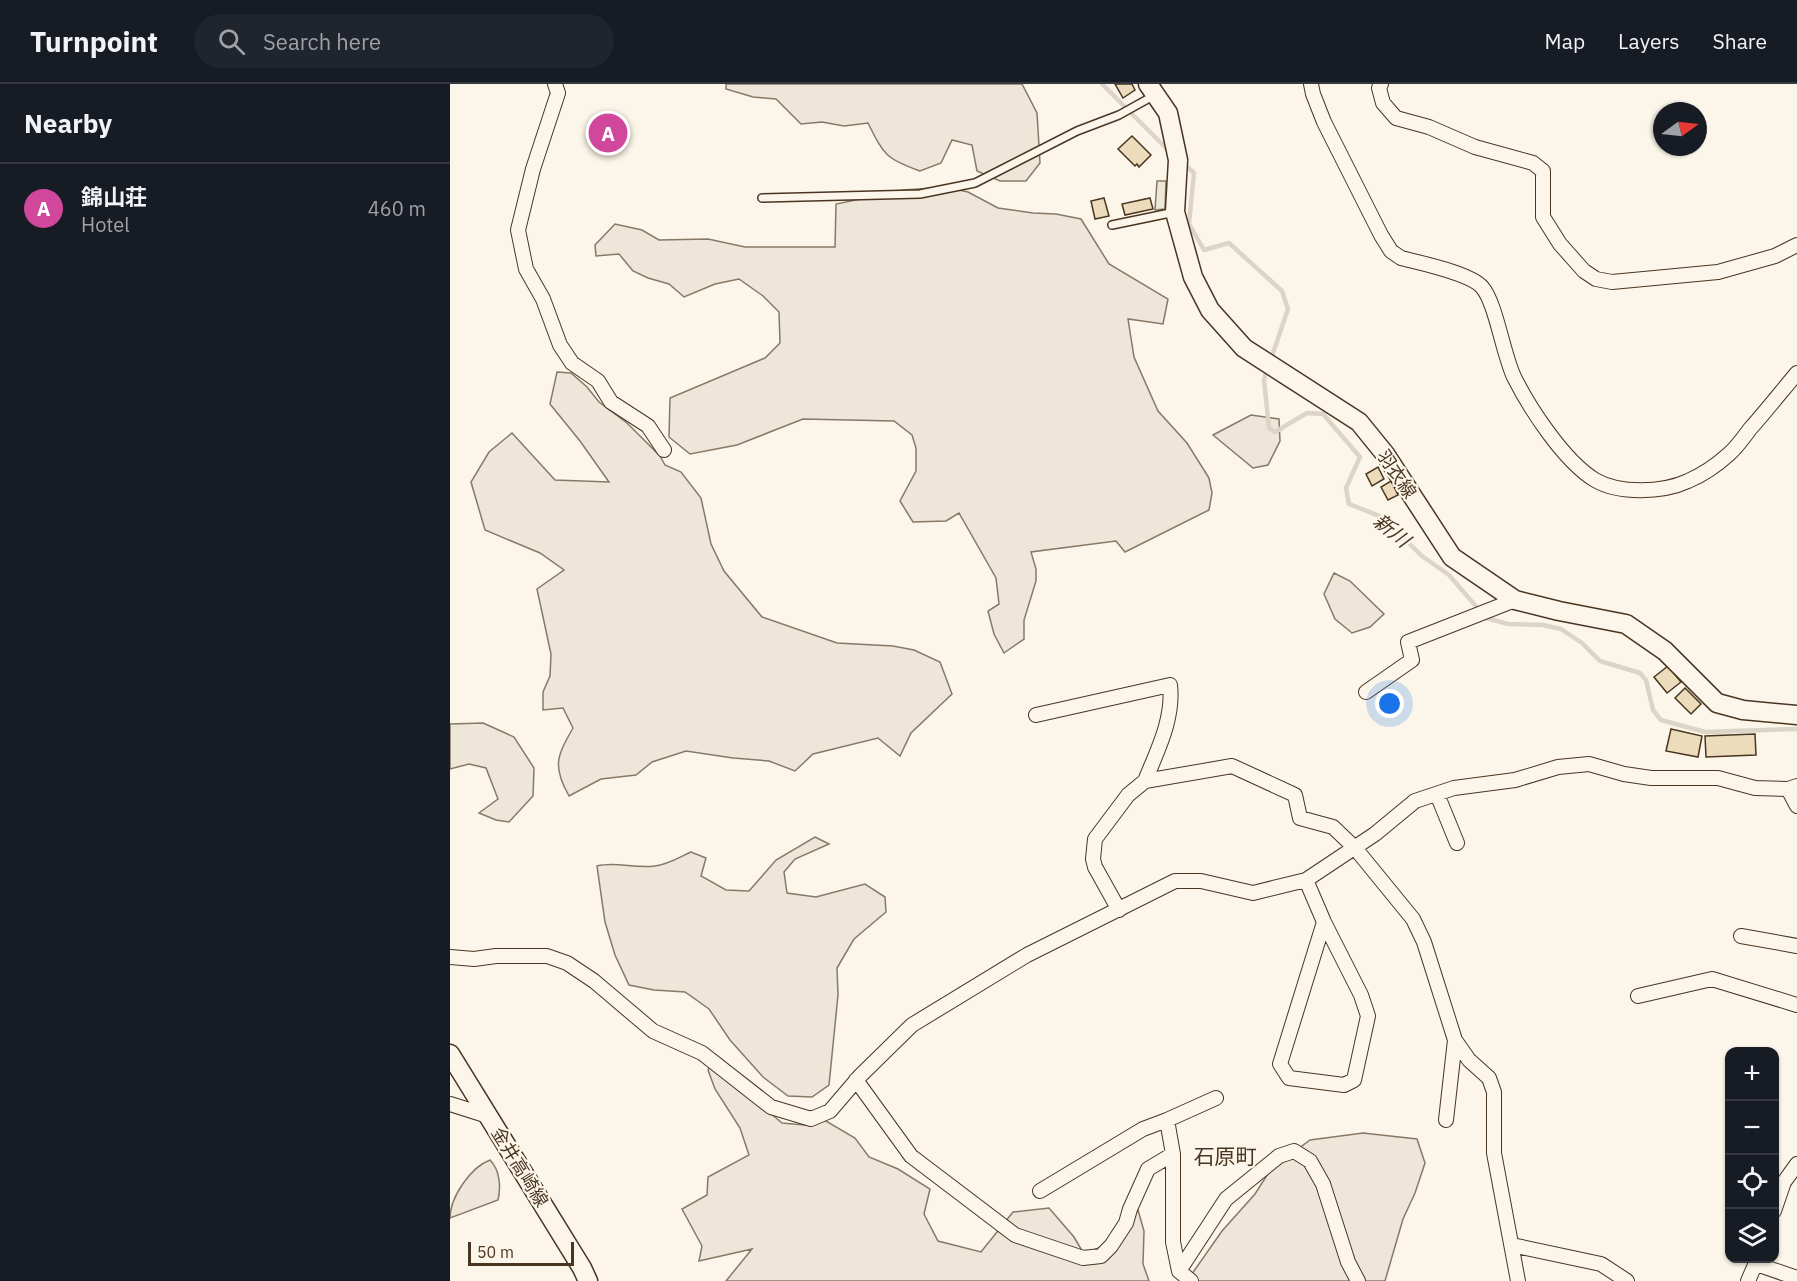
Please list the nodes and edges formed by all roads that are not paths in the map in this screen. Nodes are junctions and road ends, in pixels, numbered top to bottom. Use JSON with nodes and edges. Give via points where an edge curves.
{"nodes":[{"id":1,"x":555,"y":84,"type":"edge"},
{"id":2,"x":1311,"y":84,"type":"edge"},
{"id":3,"x":1381,"y":84,"type":"edge"},
{"id":4,"x":1148,"y":94,"type":"edge"},
{"id":5,"x":762,"y":198,"type":"dead end"},
{"id":6,"x":1175,"y":212,"type":"junction"},
{"id":7,"x":1112,"y":225,"type":"dead end"},
{"id":8,"x":1797,"y":245,"type":"edge"},
{"id":9,"x":1797,"y":374,"type":"edge"},
{"id":10,"x":664,"y":450,"type":"dead end"},
{"id":11,"x":1515,"y":600,"type":"junction"},
{"id":12,"x":1366,"y":692,"type":"dead end"},
{"id":13,"x":1036,"y":715,"type":"dead end"},
{"id":14,"x":1797,"y":715,"type":"edge"},
{"id":15,"x":1145,"y":781,"type":"junction"},
{"id":16,"x":1793,"y":788,"type":"edge"},
{"id":17,"x":1437,"y":794,"type":"junction"},
{"id":18,"x":1797,"y":806,"type":"edge"},
{"id":19,"x":1457,"y":843,"type":"dead end"},
{"id":20,"x":1355,"y":848,"type":"junction"},
{"id":21,"x":1306,"y":880,"type":"junction"},
{"id":22,"x":1119,"y":910,"type":"junction"},
{"id":23,"x":1324,"y":922,"type":"junction"},
{"id":24,"x":1741,"y":936,"type":"dead end"},
{"id":25,"x":1797,"y":946,"type":"edge"},
{"id":26,"x":450,"y":957,"type":"edge"},
{"id":27,"x":1638,"y":996,"type":"dead end"},
{"id":28,"x":1797,"y":1005,"type":"edge"},
{"id":29,"x":1455,"y":1040,"type":"junction"},
{"id":30,"x":450,"y":1054,"type":"edge"},
{"id":31,"x":856,"y":1080,"type":"junction"},
{"id":32,"x":1216,"y":1098,"type":"dead end"},
{"id":33,"x":450,"y":1104,"type":"edge"},
{"id":34,"x":488,"y":1116,"type":"junction"},
{"id":35,"x":1167,"y":1120,"type":"junction"},
{"id":36,"x":1446,"y":1120,"type":"dead end"},
{"id":37,"x":1173,"y":1154,"type":"junction"},
{"id":38,"x":1797,"y":1164,"type":"edge"},
{"id":39,"x":1040,"y":1191,"type":"dead end"},
{"id":40,"x":1775,"y":1209,"type":"edge"},
{"id":41,"x":1512,"y":1245,"type":"junction"},
{"id":42,"x":1756,"y":1263,"type":"edge"},
{"id":43,"x":1762,"y":1263,"type":"edge"},
{"id":44,"x":1179,"y":1271,"type":"junction"},
{"id":45,"x":1797,"y":1278,"type":"edge"},
{"id":46,"x":588,"y":1281,"type":"edge"},
{"id":47,"x":1191,"y":1281,"type":"edge"},
{"id":48,"x":1358,"y":1281,"type":"edge"},
{"id":49,"x":1518,"y":1281,"type":"edge"},
{"id":50,"x":1627,"y":1281,"type":"edge"},
{"id":51,"x":1748,"y":1281,"type":"edge"}],
"edges":[{"from":1,"to":10,"type":"street","via":[[558,93],[518,230],[526,269],[572,363],[598,381],[611,402],[648,426]]},
{"from":2,"to":9,"type":"street","via":[[1324,122],[1391,251],[1401,258],[1470,279],[1482,287],[1523,395],[1546,430],[1594,479],[1629,489],[1676,486],[1689,481],[1731,453]]},
{"from":3,"to":8,"type":"street","via":[[1383,103],[1396,118],[1544,171],[1543,217],[1560,244],[1596,279],[1612,282],[1718,272],[1775,256]]},
{"from":4,"to":5,"type":"lane","via":[[1119,115],[1077,131],[975,183],[920,194]]},
{"from":4,"to":6,"type":"street","name":"羽衣線","via":[[1168,113],[1178,160]]},
{"from":6,"to":7,"type":"lane"},
{"from":6,"to":11,"type":"street","name":"羽衣線","via":[[1193,277],[1210,310],[1244,348],[1359,422],[1385,454],[1452,557]]},
{"from":11,"to":12,"type":"street","via":[[1407,642],[1412,660]]},
{"from":11,"to":14,"type":"street","name":"羽衣線","via":[[1626,624],[1665,651],[1717,703],[1743,710]]},
{"from":13,"to":15,"type":"street","via":[[1170,686],[1172,700],[1164,735]]},
{"from":15,"to":20,"type":"street","via":[[1232,766],[1295,795],[1300,818],[1333,827]]},
{"from":15,"to":22,"type":"street","via":[[1128,795],[1095,839],[1095,867]]},
{"from":16,"to":17,"type":"street","via":[[1755,788],[1718,778],[1651,778],[1589,764],[1558,767],[1515,780]]},
{"from":16,"to":18,"type":"street"},
{"from":17,"to":19,"type":"street"},
{"from":17,"to":20,"type":"street","via":[[1415,801]]},
{"from":20,"to":21,"type":"street"},
{"from":20,"to":29,"type":"street","via":[[1413,919]]},
{"from":21,"to":22,"type":"street","via":[[1253,893],[1201,881],[1175,881]]},
{"from":21,"to":23,"type":"street"},
{"from":22,"to":31,"type":"street","via":[[1027,955],[912,1025]]},
{"from":23,"to":23,"type":"street","via":[[1368,1017],[1354,1080],[1344,1085],[1289,1078],[1280,1064]]},
{"from":24,"to":25,"type":"street"},
{"from":26,"to":31,"type":"street","via":[[547,956],[567,963],[653,1031],[702,1053],[771,1107],[812,1119],[830,1111]]},
{"from":27,"to":28,"type":"street","via":[[1712,980]]},
{"from":29,"to":36,"type":"street"},
{"from":29,"to":41,"type":"street","via":[[1489,1078],[1494,1092],[1494,1153]]},
{"from":30,"to":34,"type":"street","name":"金井高崎線"},
{"from":31,"to":37,"type":"street","via":[[911,1156],[1015,1234],[1083,1258],[1101,1256],[1111,1246],[1126,1223],[1148,1169]]},
{"from":32,"to":35,"type":"street"},
{"from":33,"to":34,"type":"street"},
{"from":34,"to":46,"type":"street","name":"金井高崎線"},
{"from":35,"to":37,"type":"street"},
{"from":35,"to":39,"type":"street","via":[[1143,1129]]},
{"from":37,"to":44,"type":"street","via":[[1173,1242]]},
{"from":38,"to":40,"type":"street","via":[[1784,1182]]},
{"from":41,"to":49,"type":"street"},
{"from":41,"to":50,"type":"street","via":[[1601,1264]]},
{"from":42,"to":51,"type":"street"},
{"from":43,"to":45,"type":"street"},
{"from":44,"to":47,"type":"street"},
{"from":44,"to":48,"type":"street","via":[[1226,1198],[1279,1156],[1294,1151],[1310,1161],[1323,1184]]}]}
